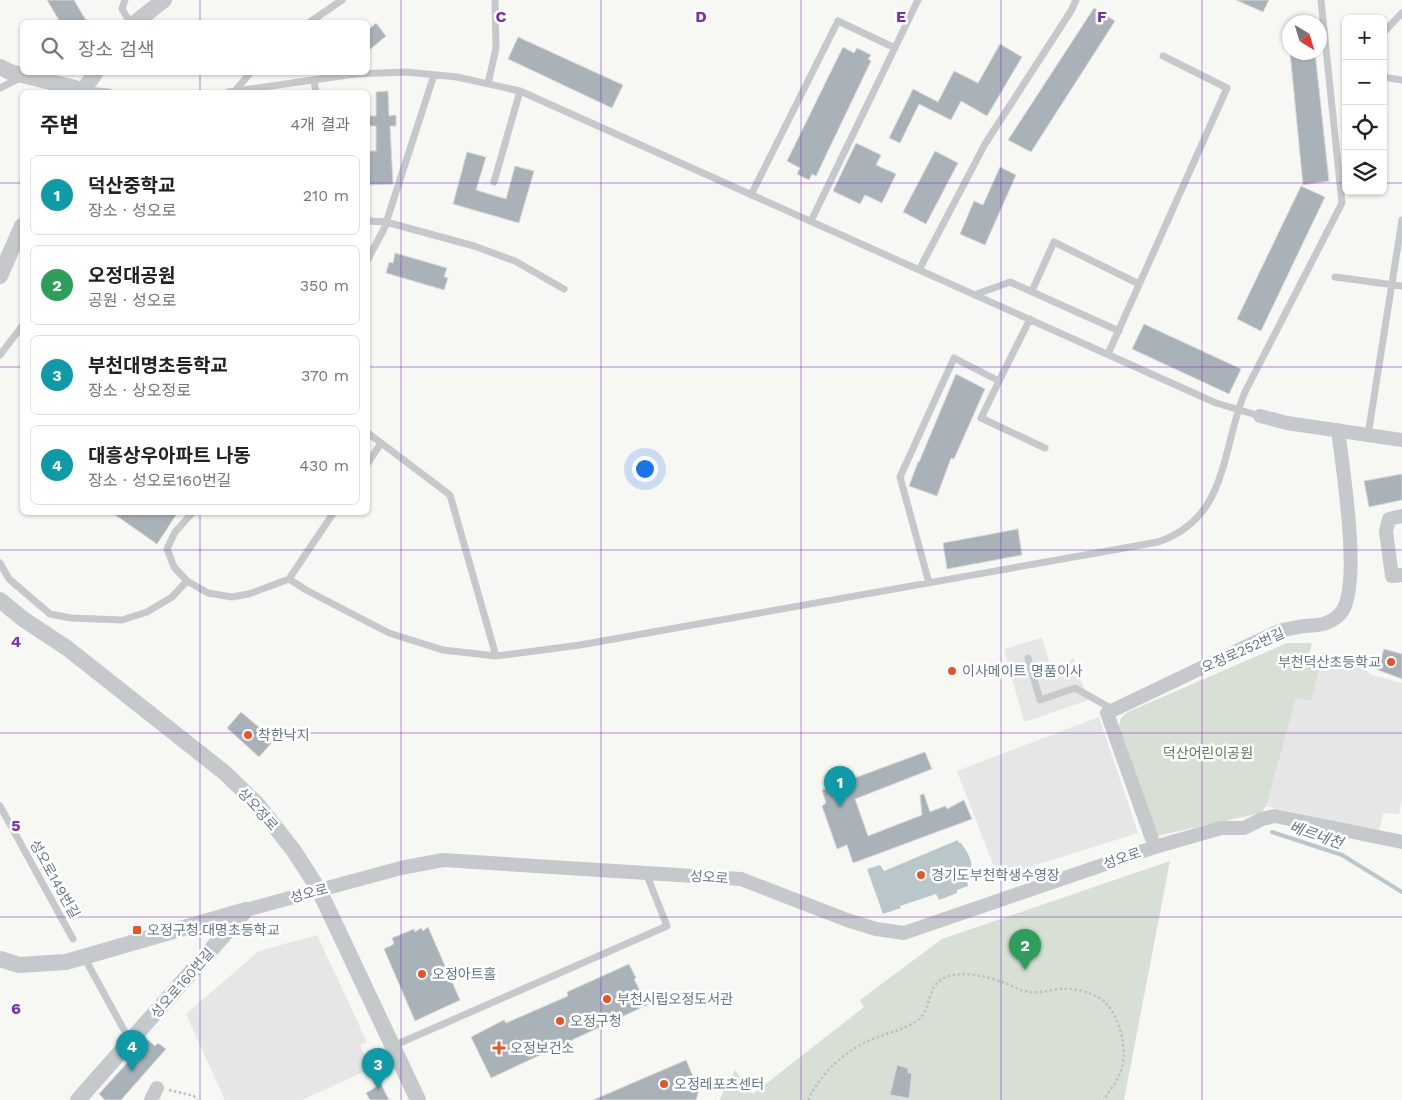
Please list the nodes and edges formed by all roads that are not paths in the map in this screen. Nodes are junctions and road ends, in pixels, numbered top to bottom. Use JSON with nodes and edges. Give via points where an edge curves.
{"nodes":[{"id":1,"x":125,"y":0,"type":"edge"},
{"id":2,"x":164,"y":0,"type":"edge"},
{"id":3,"x":342,"y":0,"type":"edge"},
{"id":4,"x":495,"y":0,"type":"edge"},
{"id":5,"x":918,"y":0,"type":"edge"},
{"id":6,"x":1076,"y":0,"type":"edge"},
{"id":7,"x":1321,"y":0,"type":"edge"},
{"id":8,"x":1402,"y":13,"type":"edge"},
{"id":9,"x":129,"y":20,"type":"edge"},
{"id":10,"x":139,"y":20,"type":"edge"},
{"id":11,"x":313,"y":20,"type":"edge"},
{"id":12,"x":1387,"y":29,"type":"edge"},
{"id":13,"x":895,"y":48,"type":"junction"},
{"id":14,"x":1163,"y":56,"type":"dead end"},
{"id":15,"x":0,"y":67,"type":"edge"},
{"id":16,"x":20,"y":73,"type":"edge"},
{"id":17,"x":370,"y":73,"type":"edge"},
{"id":18,"x":434,"y":74,"type":"junction"},
{"id":19,"x":25,"y":75,"type":"edge"},
{"id":20,"x":30,"y":75,"type":"edge"},
{"id":21,"x":94,"y":75,"type":"edge"},
{"id":22,"x":248,"y":75,"type":"edge"},
{"id":23,"x":349,"y":75,"type":"edge"},
{"id":24,"x":1387,"y":78,"type":"edge"},
{"id":25,"x":1402,"y":80,"type":"edge"},
{"id":26,"x":314,"y":81,"type":"junction"},
{"id":27,"x":488,"y":84,"type":"junction"},
{"id":28,"x":0,"y":88,"type":"edge"},
{"id":29,"x":80,"y":90,"type":"edge"},
{"id":30,"x":84,"y":90,"type":"edge"},
{"id":31,"x":236,"y":90,"type":"edge"},
{"id":32,"x":249,"y":90,"type":"edge"},
{"id":33,"x":316,"y":90,"type":"edge"},
{"id":34,"x":520,"y":91,"type":"junction"},
{"id":35,"x":494,"y":182,"type":"dead end"},
{"id":36,"x":751,"y":195,"type":"junction"},
{"id":37,"x":1402,"y":220,"type":"edge"},
{"id":38,"x":811,"y":221,"type":"junction"},
{"id":39,"x":370,"y":222,"type":"edge"},
{"id":40,"x":386,"y":222,"type":"junction"},
{"id":41,"x":20,"y":230,"type":"edge"},
{"id":42,"x":370,"y":255,"type":"edge"},
{"id":43,"x":2,"y":268,"type":"edge"},
{"id":44,"x":919,"y":270,"type":"junction"},
{"id":45,"x":1335,"y":277,"type":"dead end"},
{"id":46,"x":1139,"y":284,"type":"junction"},
{"id":47,"x":1392,"y":284,"type":"junction"},
{"id":48,"x":1402,"y":286,"type":"edge"},
{"id":49,"x":564,"y":289,"type":"dead end"},
{"id":50,"x":1032,"y":291,"type":"junction"},
{"id":51,"x":974,"y":295,"type":"junction"},
{"id":52,"x":1030,"y":319,"type":"junction"},
{"id":53,"x":20,"y":329,"type":"edge"},
{"id":54,"x":1119,"y":331,"type":"junction"},
{"id":55,"x":1108,"y":354,"type":"junction"},
{"id":56,"x":0,"y":355,"type":"edge"},
{"id":57,"x":999,"y":381,"type":"junction"},
{"id":58,"x":1238,"y":410,"type":"junction"},
{"id":59,"x":1260,"y":416,"type":"joint"},
{"id":60,"x":1338,"y":430,"type":"junction"},
{"id":61,"x":370,"y":434,"type":"edge"},
{"id":62,"x":1368,"y":435,"type":"junction"},
{"id":63,"x":1402,"y":440,"type":"edge"},
{"id":64,"x":381,"y":443,"type":"junction"},
{"id":65,"x":1045,"y":448,"type":"dead end"},
{"id":66,"x":370,"y":460,"type":"edge"},
{"id":67,"x":190,"y":515,"type":"edge"},
{"id":68,"x":332,"y":515,"type":"edge"},
{"id":69,"x":1402,"y":516,"type":"edge"},
{"id":70,"x":0,"y":563,"type":"edge"},
{"id":71,"x":1402,"y":574,"type":"edge"},
{"id":72,"x":289,"y":579,"type":"junction"},
{"id":73,"x":188,"y":581,"type":"junction"},
{"id":74,"x":929,"y":583,"type":"junction"},
{"id":75,"x":0,"y":600,"type":"edge"},
{"id":76,"x":496,"y":656,"type":"junction"},
{"id":77,"x":1028,"y":658,"type":"dead end"},
{"id":78,"x":1114,"y":710,"type":"junction"},
{"id":79,"x":0,"y":806,"type":"edge"},
{"id":80,"x":1402,"y":842,"type":"edge"},
{"id":81,"x":1155,"y":847,"type":"junction"},
{"id":82,"x":646,"y":873,"type":"junction"},
{"id":83,"x":319,"y":890,"type":"junction"},
{"id":84,"x":246,"y":910,"type":"junction"},
{"id":85,"x":73,"y":939,"type":"dead end"},
{"id":86,"x":84,"y":957,"type":"junction"},
{"id":87,"x":0,"y":959,"type":"edge"},
{"id":88,"x":130,"y":1042,"type":"junction"},
{"id":89,"x":393,"y":1046,"type":"junction"},
{"id":90,"x":83,"y":1099,"type":"edge"},
{"id":91,"x":418,"y":1100,"type":"edge"}],
"edges":[{"from":1,"to":9,"type":"lane","via":[[122,9]]},
{"from":2,"to":10,"type":"street"},
{"from":3,"to":11,"type":"lane"},
{"from":4,"to":27,"type":"lane","via":[[496,48]]},
{"from":5,"to":13,"type":"lane"},
{"from":6,"to":44,"type":"lane","via":[[985,144]]},
{"from":7,"to":58,"type":"lane","via":[[1342,203]]},
{"from":8,"to":12,"type":"lane"},
{"from":13,"to":36,"type":"lane","via":[[838,21]]},
{"from":13,"to":38,"type":"lane"},
{"from":14,"to":46,"type":"lane","via":[[1227,88]]},
{"from":15,"to":16,"type":"street"},
{"from":17,"to":18,"type":"lane"},
{"from":18,"to":27,"type":"lane"},
{"from":18,"to":40,"type":"lane"},
{"from":19,"to":28,"type":"lane"},
{"from":20,"to":29,"type":"street"},
{"from":21,"to":30,"type":"street"},
{"from":22,"to":31,"type":"lane"},
{"from":23,"to":26,"type":"lane"},
{"from":24,"to":25,"type":"lane"},
{"from":26,"to":32,"type":"lane"},
{"from":26,"to":33,"type":"lane"},
{"from":27,"to":34,"type":"lane"},
{"from":34,"to":35,"type":"lane"},
{"from":34,"to":36,"type":"lane"},
{"from":36,"to":38,"type":"lane"},
{"from":37,"to":47,"type":"lane"},
{"from":38,"to":44,"type":"lane"},
{"from":39,"to":40,"type":"lane"},
{"from":40,"to":42,"type":"lane"},
{"from":40,"to":49,"type":"lane","via":[[515,261]]},
{"from":41,"to":43,"type":"street"},
{"from":44,"to":51,"type":"lane"},
{"from":45,"to":47,"type":"lane"},
{"from":46,"to":50,"type":"lane","via":[[1054,242]]},
{"from":46,"to":54,"type":"lane"},
{"from":47,"to":48,"type":"lane"},
{"from":47,"to":62,"type":"lane"},
{"from":50,"to":51,"type":"lane","via":[[1010,282]]},
{"from":50,"to":54,"type":"lane"},
{"from":51,"to":52,"type":"lane"},
{"from":52,"to":55,"type":"lane"},
{"from":52,"to":57,"type":"lane"},
{"from":53,"to":56,"type":"lane"},
{"from":54,"to":55,"type":"lane"},
{"from":55,"to":58,"type":"lane"},
{"from":57,"to":65,"type":"lane","via":[[981,418]]},
{"from":57,"to":74,"type":"lane","via":[[954,358],[900,477]]},
{"from":58,"to":59,"type":"lane"},
{"from":58,"to":74,"type":"lane","via":[[1225,463],[1212,497],[1193,523],[1173,537]]},
{"from":59,"to":60,"type":"street"},
{"from":60,"to":62,"type":"street"},
{"from":60,"to":78,"type":"street","name":"오정로252번길","via":[[1350,547],[1350,584],[1340,614],[1323,626],[1279,631]]},
{"from":61,"to":64,"type":"lane"},
{"from":62,"to":63,"type":"street"},
{"from":64,"to":66,"type":"lane"},
{"from":64,"to":76,"type":"lane","via":[[450,495]]},
{"from":67,"to":73,"type":"lane","via":[[175,532],[167,549],[174,567]]},
{"from":68,"to":72,"type":"lane"},
{"from":69,"to":71,"type":"street","via":[[1389,519],[1386,531],[1392,576]]},
{"from":70,"to":73,"type":"lane","via":[[9,579],[50,614],[71,618],[122,620],[138,615],[172,597]]},
{"from":72,"to":73,"type":"lane","via":[[250,594],[232,597],[208,593]]},
{"from":72,"to":76,"type":"lane","via":[[390,633],[443,650]]},
{"from":74,"to":76,"type":"lane","via":[[580,645]]},
{"from":75,"to":83,"type":"street","name":"상오정로","via":[[67,648],[226,773],[257,804],[294,851]]},
{"from":77,"to":78,"type":"lane","via":[[1040,700],[1076,688]]},
{"from":78,"to":81,"type":"street","via":[[1107,713]]},
{"from":79,"to":85,"type":"lane","name":"성오로149번길"},
{"from":80,"to":81,"type":"street","name":"성오로","via":[[1276,816],[1244,828],[1221,828]]},
{"from":81,"to":82,"type":"street","name":"성오로","via":[[904,932],[876,929],[847,920],[741,879]]},
{"from":82,"to":83,"type":"street","name":"성오로","via":[[443,860]]},
{"from":82,"to":89,"type":"lane","via":[[667,926]]},
{"from":83,"to":84,"type":"street","name":"성오로"},
{"from":83,"to":89,"type":"street","name":"상오정로"},
{"from":84,"to":86,"type":"street","name":"성오로"},
{"from":84,"to":88,"type":"street","name":"성오로160번길"},
{"from":86,"to":87,"type":"street","name":"성오로","via":[[66,962],[19,965]]},
{"from":86,"to":88,"type":"lane"},
{"from":88,"to":90,"type":"street","name":"성오로160번길"},
{"from":89,"to":91,"type":"street","name":"상오정로"}]}
